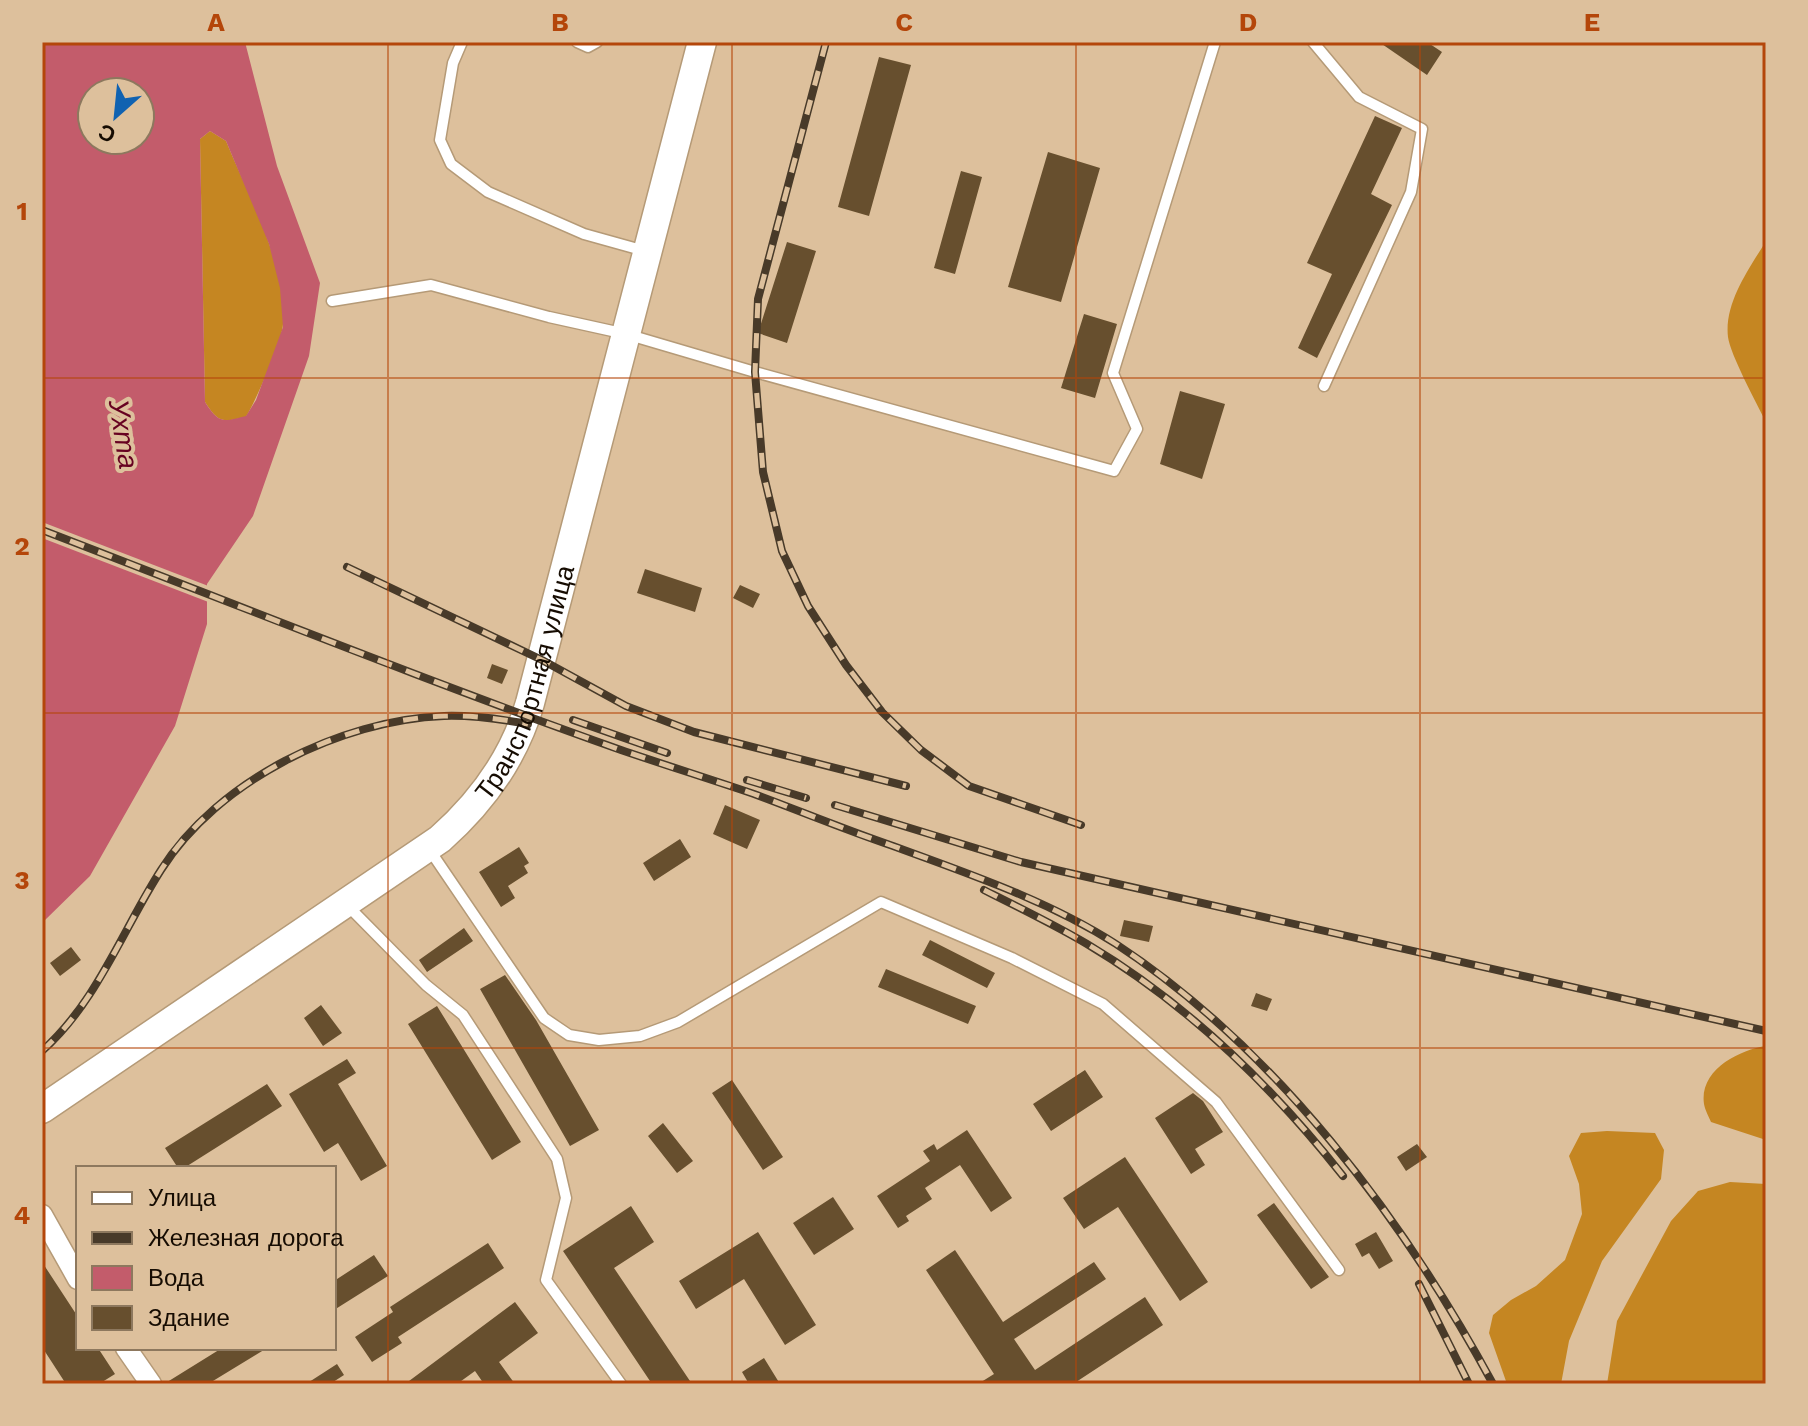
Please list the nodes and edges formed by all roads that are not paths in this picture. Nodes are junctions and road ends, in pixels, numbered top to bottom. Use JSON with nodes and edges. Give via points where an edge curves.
{"nodes":[{"id":1,"x":462,"y":42,"type":"edge"},
{"id":2,"x":577,"y":42,"type":"edge"},
{"id":3,"x":597,"y":42,"type":"edge"},
{"id":4,"x":702,"y":42,"type":"edge"},
{"id":5,"x":1214,"y":42,"type":"edge"},
{"id":6,"x":1313,"y":42,"type":"edge"},
{"id":7,"x":646,"y":251,"type":"junction"},
{"id":8,"x":332,"y":301,"type":"dead end"},
{"id":9,"x":626,"y":334,"type":"junction"},
{"id":10,"x":1324,"y":386,"type":"dead end"},
{"id":11,"x":428,"y":847,"type":"junction"},
{"id":12,"x":346,"y":904,"type":"junction"},
{"id":13,"x":42,"y":1109,"type":"edge"},
{"id":14,"x":42,"y":1215,"type":"edge"},
{"id":15,"x":1339,"y":1270,"type":"dead end"},
{"id":16,"x":76,"y":1275,"type":"edge"},
{"id":17,"x":127,"y":1350,"type":"edge"},
{"id":18,"x":151,"y":1384,"type":"edge"},
{"id":19,"x":621,"y":1384,"type":"edge"}],
"edges":[{"from":1,"to":7,"type":"lane","via":[[453,63],[440,140],[451,164],[488,192],[584,234]]},
{"from":2,"to":3,"type":"lane","via":[[588,47]]},
{"from":4,"to":7,"type":"street","name":"Транспортная улица"},
{"from":5,"to":9,"type":"lane","via":[[1113,373],[1137,429],[1114,471]]},
{"from":6,"to":10,"type":"lane","via":[[1359,97],[1422,129],[1411,192]]},
{"from":7,"to":9,"type":"street","name":"Транспортная улица"},
{"from":8,"to":9,"type":"lane","via":[[431,285]]},
{"from":9,"to":11,"type":"street","name":"Транспортная улица","via":[[524,723],[496,778]]},
{"from":11,"to":12,"type":"street","name":"Транспортная улица"},
{"from":11,"to":15,"type":"lane","via":[[544,1018],[569,1035],[599,1040],[640,1036],[678,1022],[881,902],[1012,958],[1103,1004],[1216,1102]]},
{"from":12,"to":13,"type":"street","name":"Транспортная улица"},
{"from":12,"to":19,"type":"lane","via":[[463,1015],[557,1159],[566,1198],[546,1280]]},
{"from":14,"to":16,"type":"street"},
{"from":17,"to":18,"type":"street"}]}
